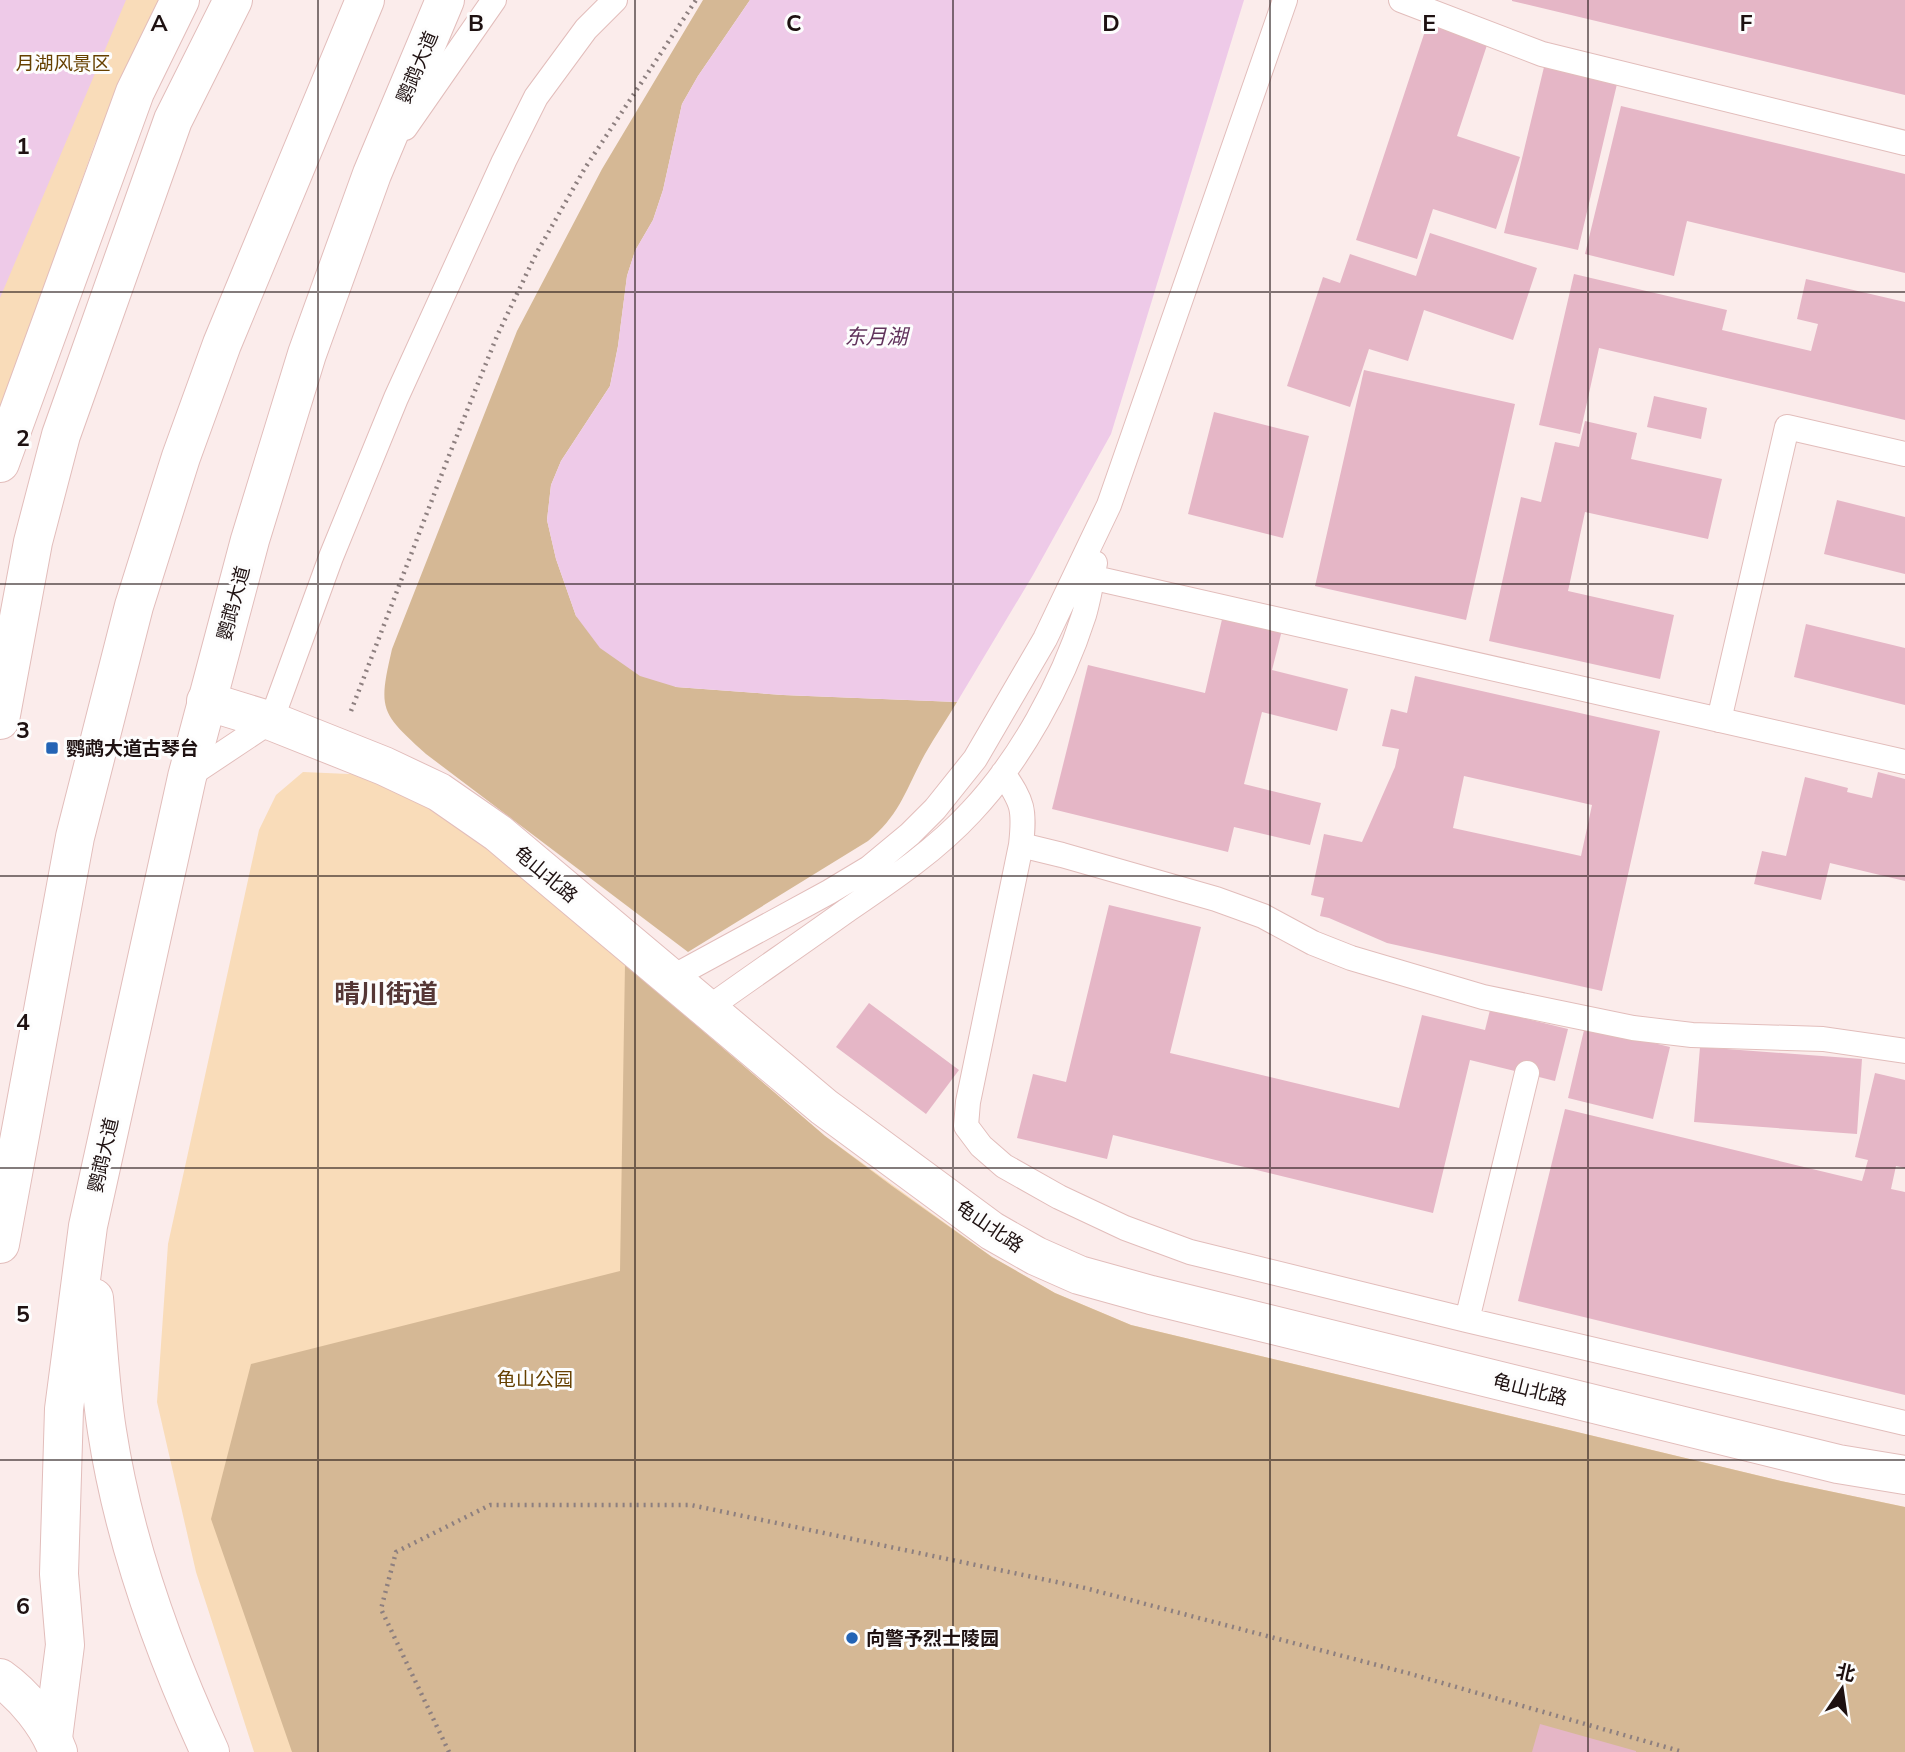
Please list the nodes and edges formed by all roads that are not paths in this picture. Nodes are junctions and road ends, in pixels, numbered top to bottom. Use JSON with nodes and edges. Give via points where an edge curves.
{"nodes":[{"id":1,"x":180,"y":0,"type":"edge"},
{"id":2,"x":233,"y":0,"type":"edge"},
{"id":3,"x":365,"y":0,"type":"edge"},
{"id":4,"x":445,"y":0,"type":"edge"},
{"id":5,"x":494,"y":0,"type":"edge"},
{"id":6,"x":615,"y":0,"type":"edge"},
{"id":7,"x":1285,"y":0,"type":"edge"},
{"id":8,"x":1401,"y":0,"type":"edge"},
{"id":9,"x":1905,"y":143,"type":"edge"},
{"id":10,"x":372,"y":174,"type":"junction"},
{"id":11,"x":1905,"y":454,"type":"edge"},
{"id":12,"x":0,"y":463,"type":"edge"},
{"id":13,"x":1085,"y":576,"type":"junction"},
{"id":14,"x":206,"y":701,"type":"junction"},
{"id":15,"x":0,"y":720,"type":"edge"},
{"id":16,"x":271,"y":720,"type":"junction"},
{"id":17,"x":1719,"y":720,"type":"junction"},
{"id":18,"x":1905,"y":762,"type":"edge"},
{"id":19,"x":1003,"y":773,"type":"junction"},
{"id":20,"x":187,"y":776,"type":"junction"},
{"id":21,"x":1021,"y":845,"type":"junction"},
{"id":22,"x":671,"y":978,"type":"junction"},
{"id":23,"x":707,"y":1009,"type":"junction"},
{"id":24,"x":1905,"y":1051,"type":"edge"},
{"id":25,"x":1527,"y":1073,"type":"dead end"},
{"id":26,"x":88,"y":1226,"type":"junction"},
{"id":27,"x":0,"y":1244,"type":"edge"},
{"id":28,"x":1466,"y":1320,"type":"junction"},
{"id":29,"x":1905,"y":1423,"type":"edge"},
{"id":30,"x":1905,"y":1475,"type":"edge"},
{"id":31,"x":0,"y":1678,"type":"edge"},
{"id":32,"x":59,"y":1747,"type":"edge"},
{"id":33,"x":210,"y":1752,"type":"edge"}],
"edges":[{"from":1,"to":12,"type":"main road","via":[[135,92]]},
{"from":2,"to":15,"type":"main road","via":[[173,120],[61,435],[33,542]]},
{"from":3,"to":27,"type":"main road","via":[[222,344],[134,606],[75,837]]},
{"from":4,"to":10,"type":"main road","name":"鹦鹉大道"},
{"from":5,"to":10,"type":"lane"},
{"from":6,"to":16,"type":"lane","via":[[586,29],[536,97],[504,161],[396,398]]},
{"from":7,"to":13,"type":"lane"},
{"from":8,"to":9,"type":"lane","via":[[1542,54]]},
{"from":10,"to":14,"type":"main road","name":"鹦鹉大道","via":[[307,354]]},
{"from":11,"to":17,"type":"lane","via":[[1787,427]]},
{"from":13,"to":17,"type":"lane"},
{"from":13,"to":19,"type":"lane","via":[[1084,615],[1052,691]]},
{"from":13,"to":22,"type":"lane","via":[[975,759],[910,834],[869,868]]},
{"from":14,"to":16,"type":"main road","name":"龟山北路"},
{"from":14,"to":20,"type":"main road","name":"鹦鹉大道"},
{"from":16,"to":20,"type":"lane"},
{"from":16,"to":22,"type":"main road","name":"龟山北路","via":[[439,792],[498,833]]},
{"from":17,"to":18,"type":"lane"},
{"from":19,"to":21,"type":"lane","via":[[1021,800]]},
{"from":19,"to":23,"type":"lane","via":[[972,811],[921,857]]},
{"from":20,"to":26,"type":"main road","name":"鹦鹉大道"},
{"from":21,"to":24,"type":"lane","via":[[1216,899],[1351,958],[1541,1016],[1692,1035],[1823,1039]]},
{"from":21,"to":28,"type":"lane","via":[[968,1102],[966,1126],[981,1146],[1004,1167],[1059,1197],[1190,1252]]},
{"from":22,"to":23,"type":"main road","name":"龟山北路"},
{"from":23,"to":30,"type":"main road","name":"龟山北路","via":[[824,1107],[992,1231],[1079,1275],[1838,1464]]},
{"from":25,"to":28,"type":"lane"},
{"from":26,"to":32,"type":"main road","via":[[64,1409],[59,1574],[65,1645]]},
{"from":26,"to":33,"type":"main road","via":[[107,1431],[133,1552]]},
{"from":28,"to":29,"type":"lane"},
{"from":31,"to":32,"type":"main road","via":[[16,1690]]}]}
